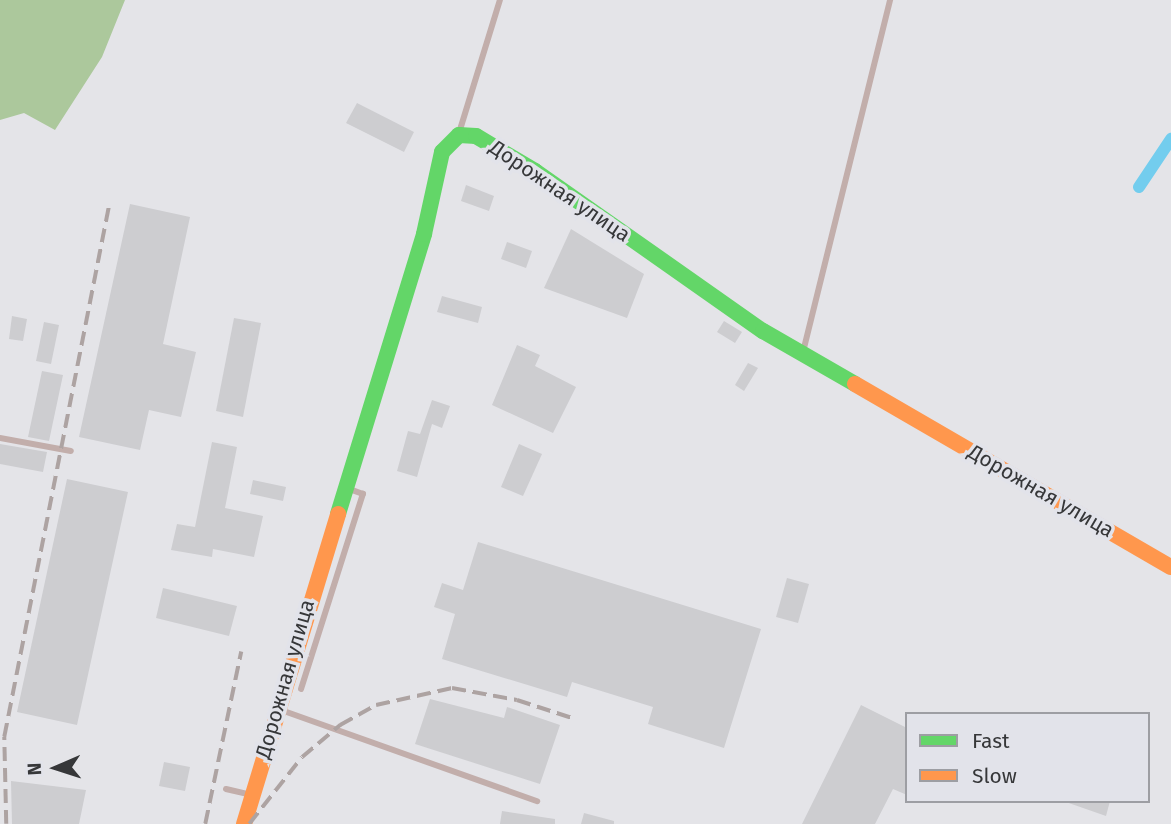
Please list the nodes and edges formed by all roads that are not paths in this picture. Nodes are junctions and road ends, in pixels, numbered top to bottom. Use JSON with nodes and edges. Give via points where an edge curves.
{"nodes":[{"id":1,"x":500,"y":0,"type":"edge"},
{"id":2,"x":890,"y":0,"type":"edge"},
{"id":3,"x":459,"y":135,"type":"junction"},
{"id":4,"x":803,"y":354,"type":"junction"},
{"id":5,"x":0,"y":438,"type":"edge"},
{"id":6,"x":71,"y":451,"type":"dead end"},
{"id":7,"x":344,"y":487,"type":"junction"},
{"id":8,"x":1171,"y":567,"type":"edge"},
{"id":9,"x":301,"y":689,"type":"dead end"},
{"id":10,"x":276,"y":708,"type":"junction"},
{"id":11,"x":226,"y":789,"type":"dead end"},
{"id":12,"x":252,"y":796,"type":"junction"},
{"id":13,"x":537,"y":801,"type":"dead end"},
{"id":14,"x":244,"y":824,"type":"edge"}],
"edges":[{"from":1,"to":3,"type":"lane"},
{"from":2,"to":4,"type":"lane"},
{"from":3,"to":4,"type":"street","name":"Дорожная улица","via":[[476,136],[535,171]]},
{"from":3,"to":7,"type":"street","name":"Дорожная улица","via":[[442,152],[424,234]]},
{"from":4,"to":8,"type":"street","name":"Дорожная улица"},
{"from":5,"to":6,"type":"lane"},
{"from":7,"to":9,"type":"lane","via":[[363,494]]},
{"from":7,"to":10,"type":"street","name":"Дорожная улица"},
{"from":10,"to":12,"type":"street","name":"Дорожная улица"},
{"from":10,"to":13,"type":"lane"},
{"from":11,"to":12,"type":"lane"},
{"from":12,"to":14,"type":"street","name":"Дорожная улица"}]}
